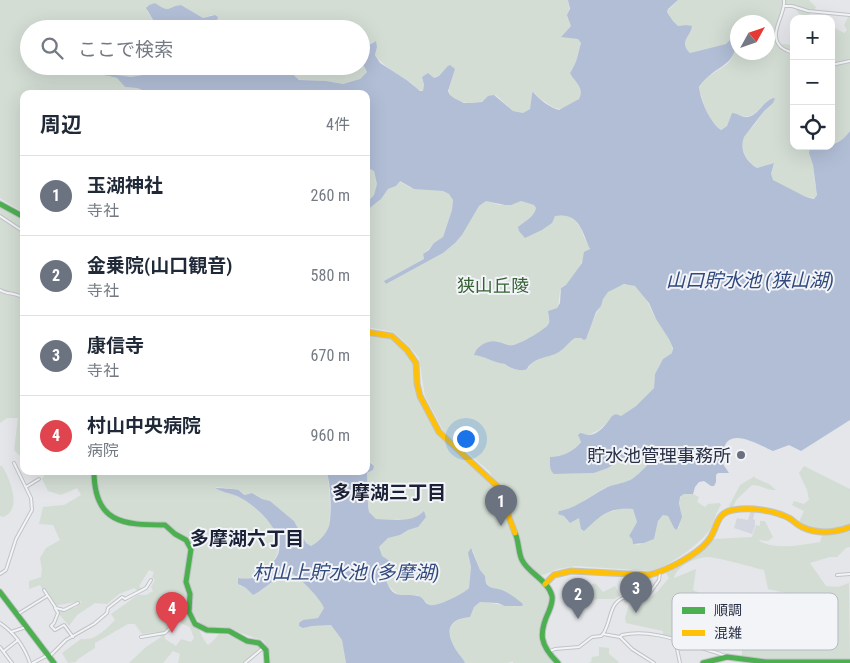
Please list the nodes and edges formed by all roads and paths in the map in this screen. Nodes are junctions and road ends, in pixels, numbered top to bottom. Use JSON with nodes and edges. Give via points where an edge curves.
{"nodes":[{"id":1,"x":784,"y":0,"type":"edge"},
{"id":2,"x":784,"y":6,"type":"junction"},
{"id":3,"x":850,"y":15,"type":"edge"},
{"id":4,"x":790,"y":52,"type":"edge"},
{"id":5,"x":850,"y":62,"type":"edge"},
{"id":6,"x":835,"y":64,"type":"edge"},
{"id":7,"x":0,"y":204,"type":"edge"},
{"id":8,"x":20,"y":215,"type":"edge"},
{"id":9,"x":0,"y":216,"type":"edge"},
{"id":10,"x":20,"y":229,"type":"edge"},
{"id":11,"x":0,"y":290,"type":"edge"},
{"id":12,"x":20,"y":296,"type":"edge"},
{"id":13,"x":370,"y":333,"type":"edge"},
{"id":14,"x":14,"y":463,"type":"dead end"},
{"id":15,"x":94,"y":475,"type":"edge"},
{"id":16,"x":39,"y":479,"type":"dead end"},
{"id":17,"x":26,"y":487,"type":"junction"},
{"id":18,"x":850,"y":527,"type":"edge"},
{"id":19,"x":0,"y":574,"type":"edge"},
{"id":20,"x":660,"y":574,"type":"junction"},
{"id":21,"x":850,"y":574,"type":"edge"},
{"id":22,"x":837,"y":575,"type":"dead end"},
{"id":23,"x":151,"y":580,"type":"dead end"},
{"id":24,"x":545,"y":584,"type":"junction"},
{"id":25,"x":44,"y":590,"type":"dead end"},
{"id":26,"x":0,"y":592,"type":"edge"},
{"id":27,"x":47,"y":596,"type":"junction"},
{"id":28,"x":78,"y":603,"type":"dead end"},
{"id":29,"x":55,"y":608,"type":"junction"},
{"id":30,"x":189,"y":610,"type":"junction"},
{"id":31,"x":18,"y":614,"type":"junction"},
{"id":32,"x":0,"y":623,"type":"edge"},
{"id":33,"x":27,"y":627,"type":"junction"},
{"id":34,"x":11,"y":632,"type":"junction"},
{"id":35,"x":603,"y":634,"type":"junction"},
{"id":36,"x":141,"y":636,"type":"dead end"},
{"id":37,"x":73,"y":637,"type":"junction"},
{"id":38,"x":620,"y":637,"type":"junction"},
{"id":39,"x":672,"y":638,"type":"edge"},
{"id":40,"x":18,"y":640,"type":"junction"},
{"id":41,"x":0,"y":647,"type":"edge"},
{"id":42,"x":264,"y":647,"type":"junction"},
{"id":43,"x":677,"y":650,"type":"edge"},
{"id":44,"x":707,"y":650,"type":"edge"},
{"id":45,"x":4,"y":651,"type":"junction"},
{"id":46,"x":548,"y":652,"type":"junction"},
{"id":47,"x":49,"y":656,"type":"junction"},
{"id":48,"x":727,"y":657,"type":"junction"},
{"id":49,"x":850,"y":662,"type":"edge"},
{"id":50,"x":12,"y":663,"type":"edge"},
{"id":51,"x":31,"y":663,"type":"edge"},
{"id":52,"x":54,"y":663,"type":"edge"},
{"id":53,"x":245,"y":663,"type":"edge"},
{"id":54,"x":267,"y":663,"type":"edge"},
{"id":55,"x":558,"y":663,"type":"edge"},
{"id":56,"x":654,"y":663,"type":"edge"},
{"id":57,"x":680,"y":663,"type":"edge"},
{"id":58,"x":703,"y":663,"type":"edge"}],
"edges":[{"from":1,"to":2,"type":"street"},
{"from":2,"to":3,"type":"street"},
{"from":2,"to":4,"type":"street","via":[[778,21],[777,39],[780,46]]},
{"from":5,"to":6,"type":"street"},
{"from":7,"to":8,"type":"main road"},
{"from":9,"to":10,"type":"street"},
{"from":11,"to":12,"type":"street"},
{"from":13,"to":24,"type":"main road","via":[[394,337],[411,355],[416,363],[419,391],[438,431],[497,486],[518,540],[521,559]]},
{"from":14,"to":17,"type":"street"},
{"from":15,"to":30,"type":"main road","via":[[100,504],[108,514],[121,522],[135,525],[165,525],[187,541],[191,550],[186,580],[190,594]]},
{"from":16,"to":17,"type":"street"},
{"from":17,"to":19,"type":"street","via":[[32,510],[16,539],[6,570]]},
{"from":18,"to":20,"type":"main road","via":[[838,532],[819,531],[759,510],[728,511],[720,516],[705,544]]},
{"from":20,"to":24,"type":"main road","via":[[571,571],[554,576]]},
{"from":20,"to":35,"type":"street","via":[[649,594],[631,595],[616,601]]},
{"from":21,"to":22,"type":"street"},
{"from":23,"to":37,"type":"street","via":[[146,588],[125,599],[122,597],[94,624]]},
{"from":24,"to":46,"type":"main road","via":[[553,598],[541,629]]},
{"from":25,"to":27,"type":"street"},
{"from":26,"to":31,"type":"main road"},
{"from":27,"to":29,"type":"street"},
{"from":27,"to":31,"type":"street"},
{"from":28,"to":29,"type":"street","via":[[64,610]]},
{"from":29,"to":37,"type":"street","via":[[58,613],[51,626],[55,630],[64,624]]},
{"from":30,"to":36,"type":"street","via":[[165,633]]},
{"from":30,"to":42,"type":"main road","via":[[197,626],[229,631]]},
{"from":31,"to":33,"type":"main road"},
{"from":32,"to":34,"type":"street"},
{"from":33,"to":34,"type":"street"},
{"from":33,"to":47,"type":"main road"},
{"from":34,"to":40,"type":"street"},
{"from":35,"to":38,"type":"street"},
{"from":35,"to":46,"type":"street","via":[[592,637],[579,647]]},
{"from":37,"to":47,"type":"street"},
{"from":38,"to":39,"type":"street","via":[[638,632]]},
{"from":38,"to":56,"type":"street"},
{"from":40,"to":45,"type":"street"},
{"from":40,"to":51,"type":"street"},
{"from":41,"to":45,"type":"street"},
{"from":42,"to":53,"type":"street"},
{"from":42,"to":54,"type":"main road"},
{"from":43,"to":57,"type":"street"},
{"from":44,"to":48,"type":"street"},
{"from":45,"to":50,"type":"street"},
{"from":46,"to":55,"type":"main road"},
{"from":47,"to":51,"type":"street"},
{"from":47,"to":52,"type":"main road"},
{"from":48,"to":49,"type":"main road","via":[[766,662]]},
{"from":48,"to":58,"type":"main road"}]}
